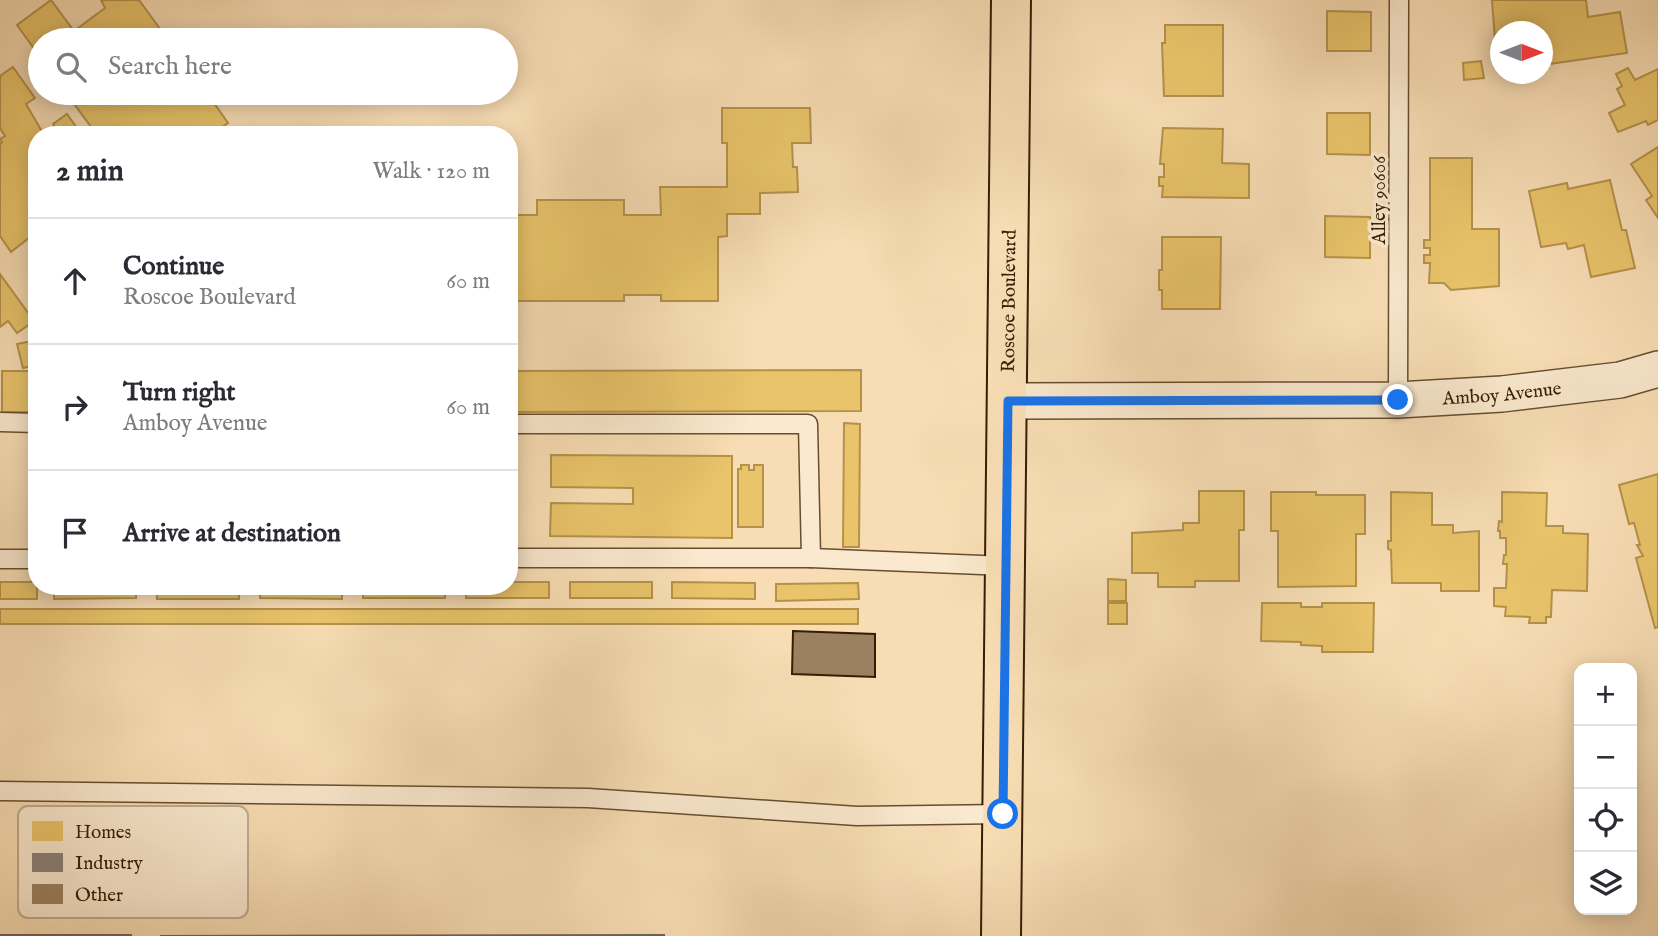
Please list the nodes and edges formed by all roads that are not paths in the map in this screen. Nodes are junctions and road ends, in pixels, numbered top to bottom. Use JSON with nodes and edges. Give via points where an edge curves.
{"nodes":[{"id":1,"x":1011,"y":0,"type":"edge"},
{"id":2,"x":1399,"y":0,"type":"edge"},
{"id":3,"x":1658,"y":369,"type":"edge"},
{"id":4,"x":1398,"y":400,"type":"junction"},
{"id":5,"x":1008,"y":401,"type":"junction"},
{"id":6,"x":0,"y":422,"type":"edge"},
{"id":7,"x":28,"y":423,"type":"edge"},
{"id":8,"x":518,"y":424,"type":"edge"},
{"id":9,"x":518,"y":558,"type":"edge"},
{"id":10,"x":811,"y":558,"type":"junction"},
{"id":11,"x":0,"y":559,"type":"edge"},
{"id":12,"x":28,"y":559,"type":"edge"},
{"id":13,"x":1006,"y":566,"type":"junction"},
{"id":14,"x":0,"y":791,"type":"edge"},
{"id":15,"x":1003,"y":814,"type":"junction"},
{"id":16,"x":1002,"y":936,"type":"edge"}],
"edges":[{"from":1,"to":5,"type":"main road","name":"Roscoe Boulevard"},
{"from":2,"to":4,"type":"lane","name":"Alley 90606"},
{"from":3,"to":4,"type":"street","name":"Amboy Avenue","via":[[1607,382]]},
{"from":4,"to":5,"type":"street","name":"Amboy Avenue"},
{"from":5,"to":13,"type":"main road","name":"Roscoe Boulevard"},
{"from":6,"to":7,"type":"lane"},
{"from":8,"to":10,"type":"lane","via":[[808,424]]},
{"from":9,"to":10,"type":"lane"},
{"from":10,"to":13,"type":"lane"},
{"from":11,"to":12,"type":"lane"},
{"from":13,"to":15,"type":"main road","name":"Roscoe Boulevard"},
{"from":14,"to":15,"type":"lane","via":[[588,798],[857,816]]},
{"from":15,"to":16,"type":"main road","name":"Roscoe Boulevard"}]}
